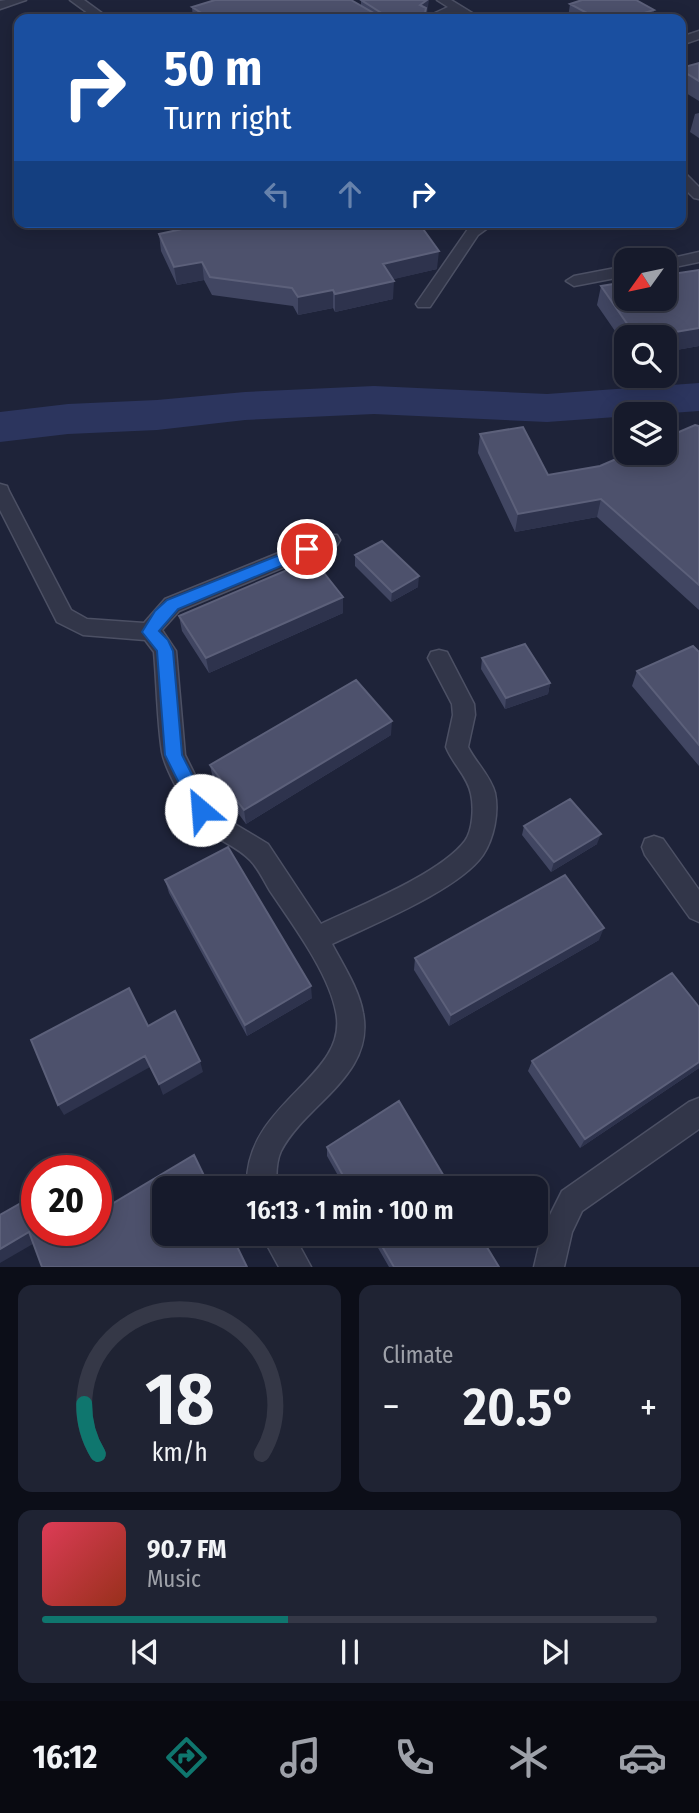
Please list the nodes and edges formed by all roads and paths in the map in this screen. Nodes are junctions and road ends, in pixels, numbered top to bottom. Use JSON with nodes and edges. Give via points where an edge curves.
{"nodes":[{"id":1,"x":20,"y":0,"type":"edge"},
{"id":2,"x":76,"y":0,"type":"edge"},
{"id":3,"x":443,"y":0,"type":"edge"},
{"id":4,"x":0,"y":5,"type":"edge"},
{"id":5,"x":457,"y":8,"type":"junction"},
{"id":6,"x":97,"y":14,"type":"edge"},
{"id":7,"x":441,"y":14,"type":"edge"},
{"id":8,"x":467,"y":14,"type":"edge"},
{"id":9,"x":686,"y":181,"type":"edge"},
{"id":10,"x":699,"y":195,"type":"edge"},
{"id":11,"x":480,"y":228,"type":"edge"},
{"id":12,"x":699,"y":257,"type":"edge"},
{"id":13,"x":677,"y":262,"type":"edge"},
{"id":14,"x":614,"y":273,"type":"edge"},
{"id":15,"x":574,"y":281,"type":"dead end"},
{"id":16,"x":424,"y":304,"type":"dead end"},
{"id":17,"x":0,"y":491,"type":"edge"},
{"id":18,"x":330,"y":540,"type":"dead end"},
{"id":19,"x":150,"y":632,"type":"junction"},
{"id":20,"x":439,"y":658,"type":"dead end"},
{"id":21,"x":654,"y":847,"type":"dead end"},
{"id":22,"x":699,"y":909,"type":"edge"},
{"id":23,"x":316,"y":939,"type":"junction"},
{"id":24,"x":699,"y":1112,"type":"edge"},
{"id":25,"x":261,"y":1176,"type":"edge"},
{"id":26,"x":283,"y":1246,"type":"edge"},
{"id":27,"x":296,"y":1267,"type":"edge"},
{"id":28,"x":549,"y":1267,"type":"edge"}],
"edges":[{"from":1,"to":4,"type":"street"},
{"from":2,"to":6,"type":"street"},
{"from":3,"to":5,"type":"street"},
{"from":5,"to":7,"type":"street"},
{"from":5,"to":8,"type":"street"},
{"from":9,"to":10,"type":"street"},
{"from":11,"to":16,"type":"street"},
{"from":12,"to":13,"type":"street"},
{"from":14,"to":15,"type":"street"},
{"from":17,"to":19,"type":"street","via":[[64,617],[83,627]]},
{"from":18,"to":19,"type":"street","via":[[172,605]]},
{"from":19,"to":23,"type":"street","via":[[165,651],[174,755],[201,810],[259,852]]},
{"from":20,"to":23,"type":"street","via":[[465,713],[457,747],[484,796],[474,848],[439,876]]},
{"from":21,"to":22,"type":"street"},
{"from":23,"to":25,"type":"street","via":[[350,1013],[351,1032],[344,1056],[332,1073],[270,1143]]},
{"from":24,"to":28,"type":"street","via":[[572,1201],[558,1229]]},
{"from":26,"to":27,"type":"street"}]}
